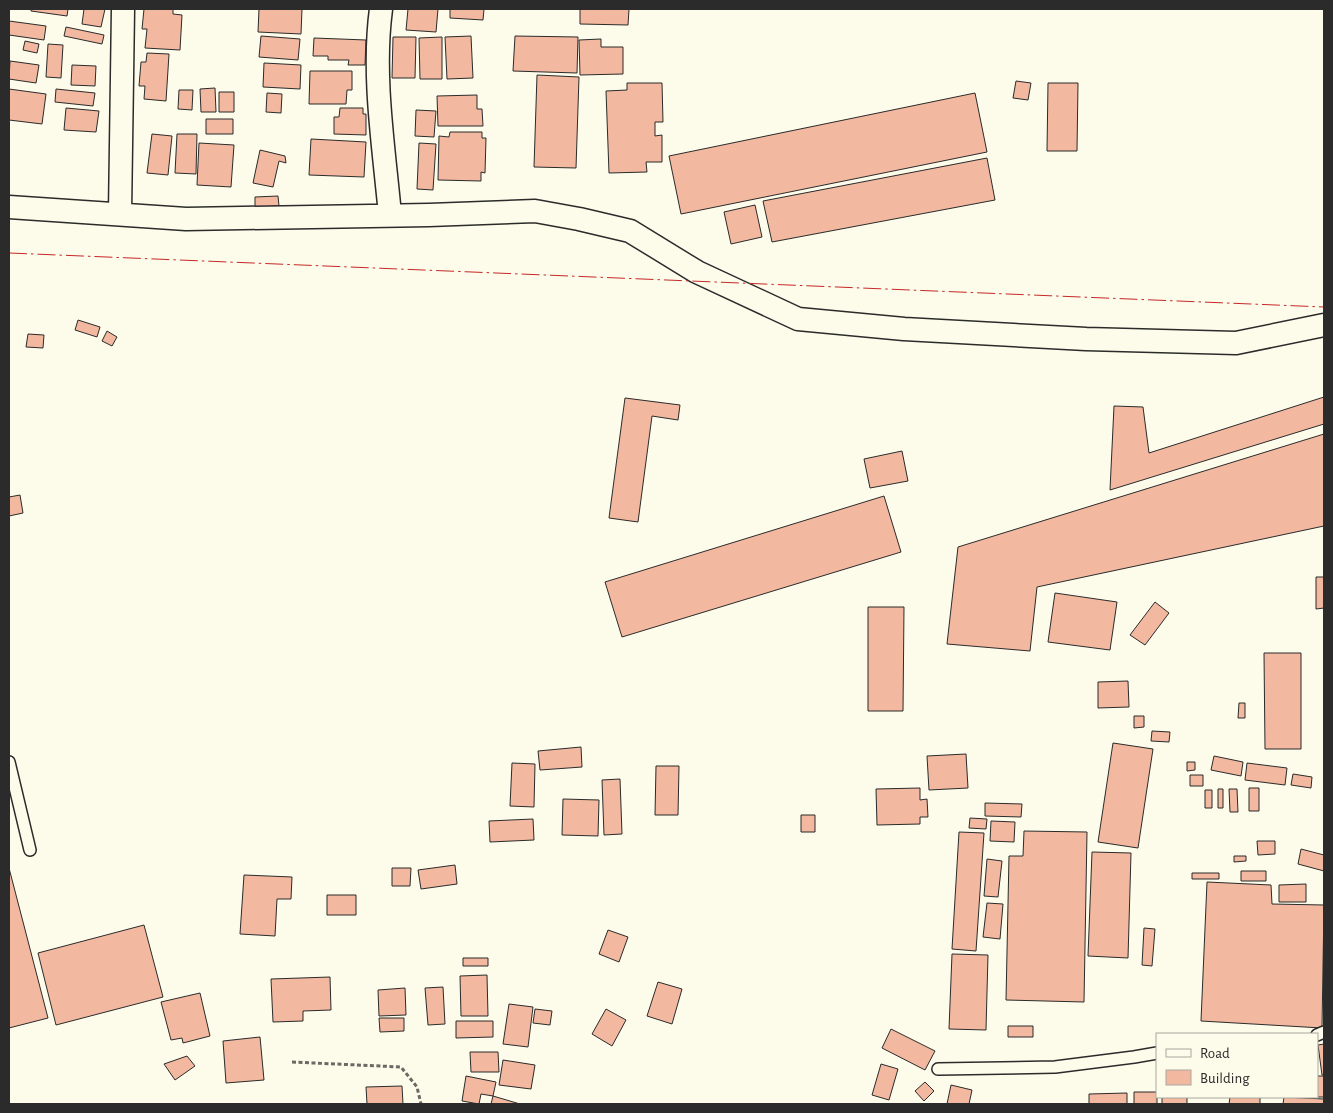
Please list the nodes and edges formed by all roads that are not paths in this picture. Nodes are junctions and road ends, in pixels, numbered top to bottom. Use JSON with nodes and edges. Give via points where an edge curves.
{"nodes":[{"id":1,"x":123,"y":9,"type":"edge"},
{"id":2,"x":381,"y":9,"type":"edge"},
{"id":3,"x":9,"y":207,"type":"edge"},
{"id":4,"x":120,"y":213,"type":"junction"},
{"id":5,"x":390,"y":216,"type":"junction"},
{"id":6,"x":1324,"y":324,"type":"edge"},
{"id":7,"x":9,"y":762,"type":"edge"},
{"id":8,"x":30,"y":850,"type":"dead end"},
{"id":9,"x":1156,"y":1052,"type":"edge"},
{"id":10,"x":938,"y":1069,"type":"dead end"}],
"edges":[{"from":1,"to":4,"type":"street"},
{"from":2,"to":5,"type":"street","via":[[379,86]]},
{"from":3,"to":4,"type":"street"},
{"from":4,"to":5,"type":"street","via":[[186,219]]},
{"from":5,"to":6,"type":"street","via":[[535,211],[630,231],[697,272],[798,319],[904,330],[1236,343]]},
{"from":7,"to":8,"type":"lane"},
{"from":9,"to":10,"type":"lane","via":[[1055,1068]]}]}
